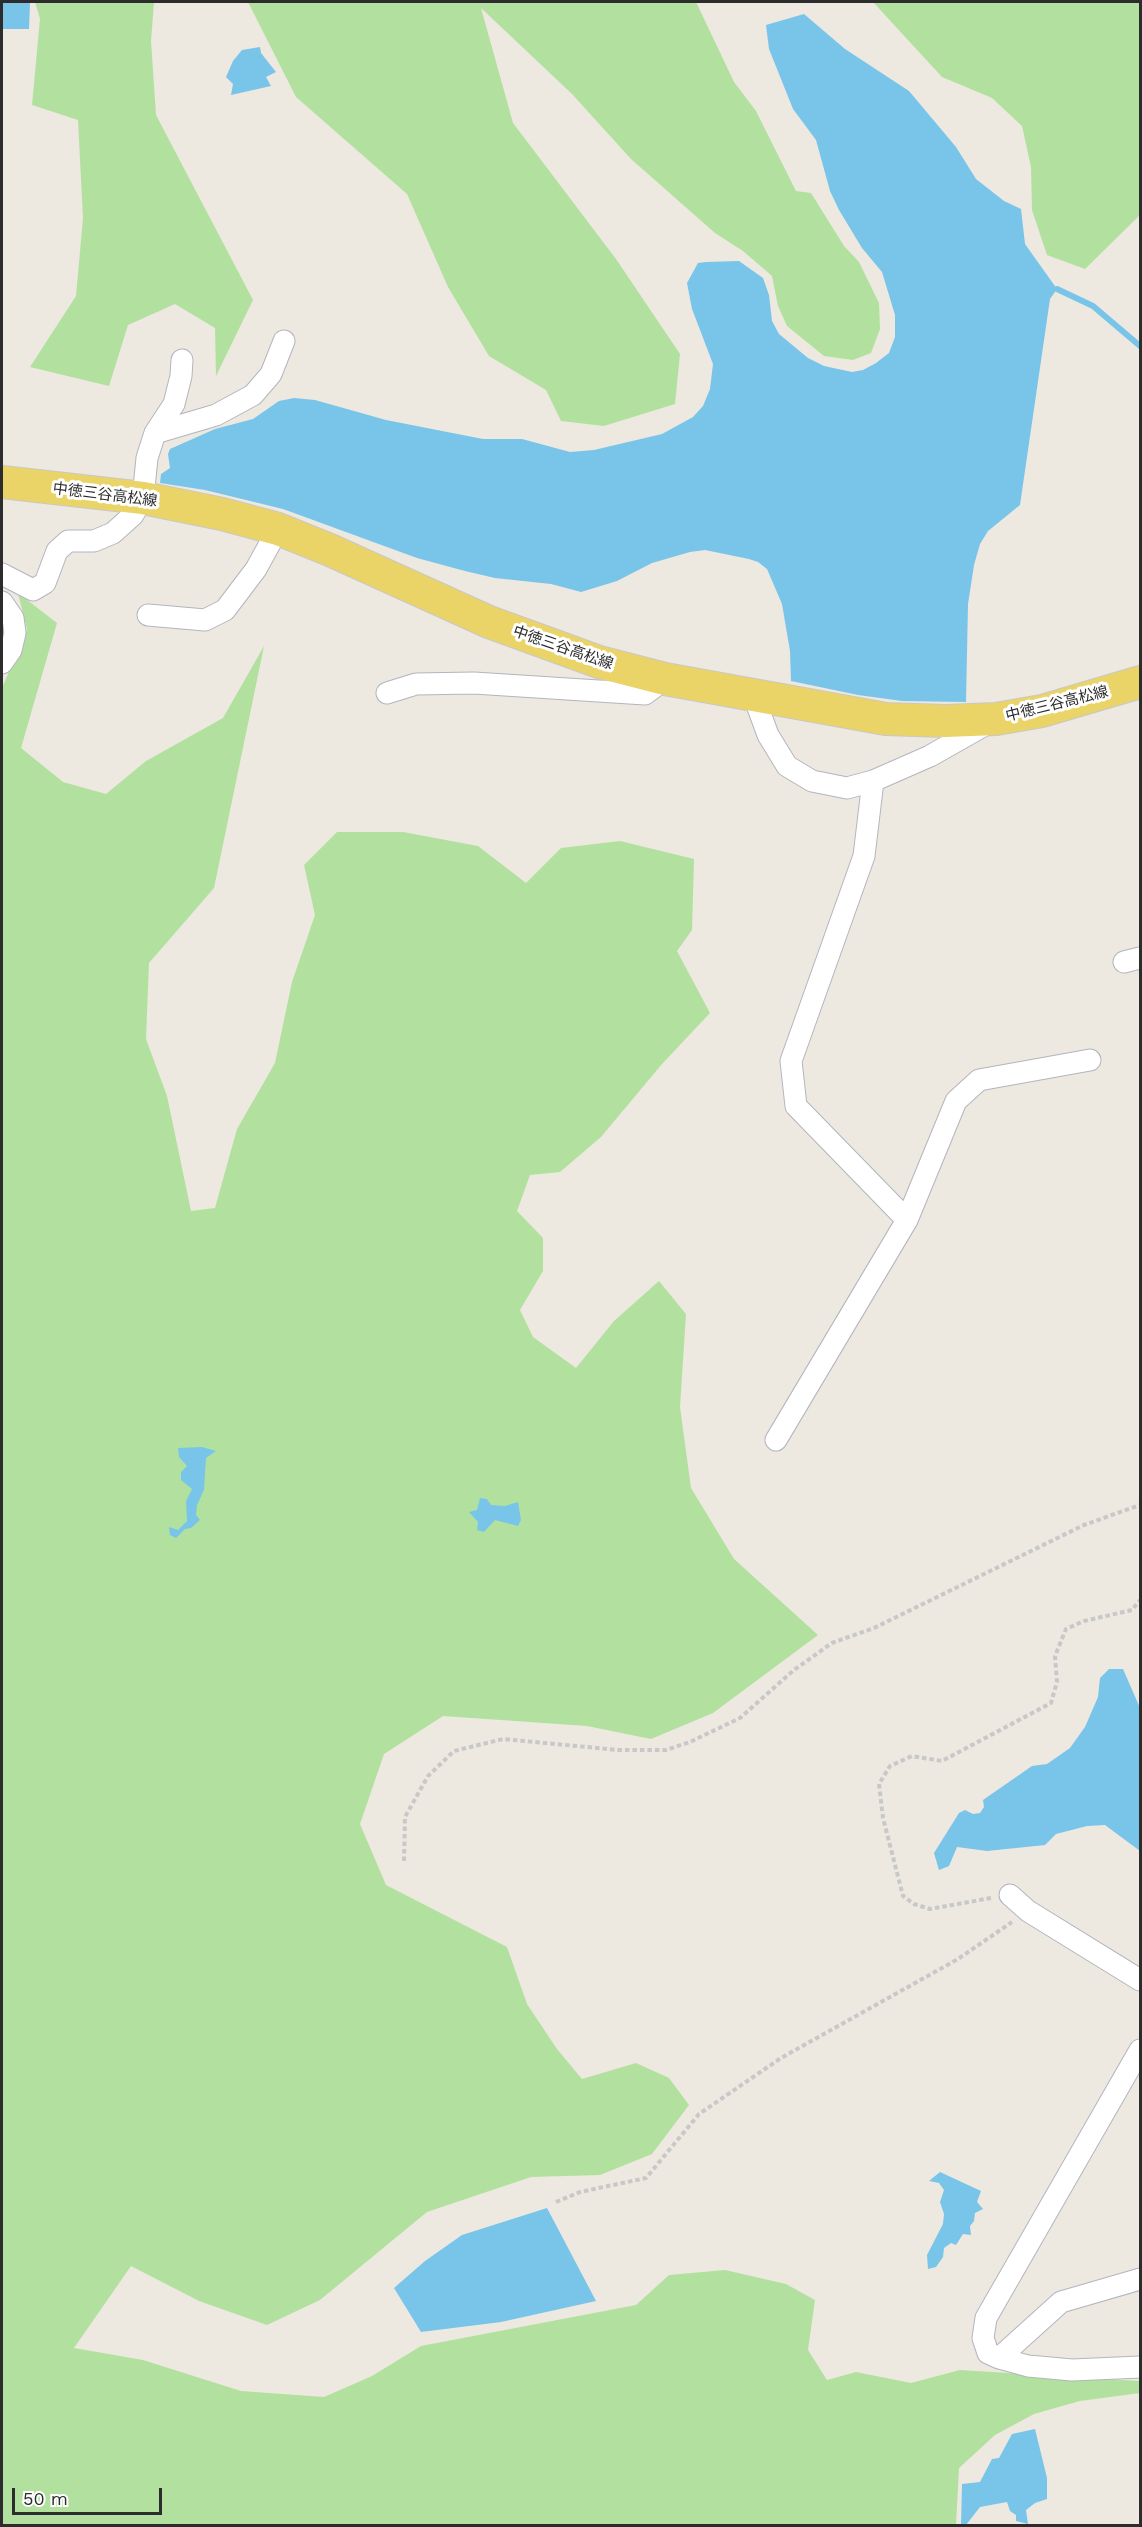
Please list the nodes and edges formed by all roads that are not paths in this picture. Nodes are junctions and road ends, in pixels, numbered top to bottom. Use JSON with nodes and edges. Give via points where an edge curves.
{"nodes":[{"id":1,"x":284,"y":341,"type":"dead end"},
{"id":2,"x":182,"y":360,"type":"dead end"},
{"id":3,"x":155,"y":433,"type":"junction"},
{"id":4,"x":2,"y":482,"type":"edge"},
{"id":5,"x":143,"y":498,"type":"junction"},
{"id":6,"x":278,"y":530,"type":"junction"},
{"id":7,"x":2,"y":574,"type":"edge"},
{"id":8,"x":2,"y":602,"type":"edge"},
{"id":9,"x":148,"y":615,"type":"dead end"},
{"id":10,"x":2,"y":663,"type":"edge"},
{"id":11,"x":665,"y":679,"type":"junction"},
{"id":12,"x":1140,"y":682,"type":"edge"},
{"id":13,"x":387,"y":693,"type":"dead end"},
{"id":14,"x":753,"y":694,"type":"junction"},
{"id":15,"x":996,"y":719,"type":"junction"},
{"id":16,"x":873,"y":781,"type":"junction"},
{"id":17,"x":1090,"y":1060,"type":"dead end"},
{"id":18,"x":907,"y":1220,"type":"junction"},
{"id":19,"x":776,"y":1440,"type":"dead end"},
{"id":20,"x":1010,"y":1895,"type":"road end"},
{"id":21,"x":1140,"y":1980,"type":"edge"},
{"id":22,"x":1140,"y":2050,"type":"edge"},
{"id":23,"x":1140,"y":2278,"type":"edge"},
{"id":24,"x":999,"y":2358,"type":"junction"},
{"id":25,"x":1140,"y":2367,"type":"edge"}],
"edges":[{"from":1,"to":3,"type":"street","via":[[271,374],[253,395],[216,415]]},
{"from":2,"to":3,"type":"street","via":[[174,404]]},
{"from":3,"to":5,"type":"street","via":[[147,458]]},
{"from":4,"to":5,"type":"main road","name":"中徳三谷高松線"},
{"from":5,"to":6,"type":"main road","name":"中徳三谷高松線"},
{"from":5,"to":7,"type":"street","via":[[133,515],[113,532],[94,542],[68,541],[57,551],[45,583],[33,590]]},
{"from":6,"to":9,"type":"street","via":[[256,569],[225,610],[205,620]]},
{"from":6,"to":11,"type":"main road","name":"中徳三谷高松線","via":[[489,622],[599,662]]},
{"from":8,"to":10,"type":"street","via":[[13,618],[15,633],[11,650]]},
{"from":11,"to":13,"type":"street","via":[[645,694],[474,683],[416,684]]},
{"from":11,"to":14,"type":"main road","name":"中徳三谷高松線"},
{"from":12,"to":15,"type":"main road","name":"中徳三谷高松線","via":[[1042,711]]},
{"from":14,"to":15,"type":"main road","name":"中徳三谷高松線","via":[[886,719]]},
{"from":14,"to":16,"type":"street","via":[[768,735],[787,766],[812,781],[847,788]]},
{"from":15,"to":16,"type":"street","via":[[930,756]]},
{"from":16,"to":18,"type":"street","via":[[864,856],[791,1061],[796,1106]]},
{"from":17,"to":18,"type":"street","via":[[979,1080],[956,1101]]},
{"from":18,"to":19,"type":"street"},
{"from":20,"to":21,"type":"street","via":[[1028,1911]]},
{"from":22,"to":24,"type":"street","via":[[986,2318],[983,2338],[988,2352]]},
{"from":23,"to":24,"type":"street","via":[[1061,2302]]},
{"from":24,"to":25,"type":"street","via":[[1028,2366],[1072,2370]]}]}
